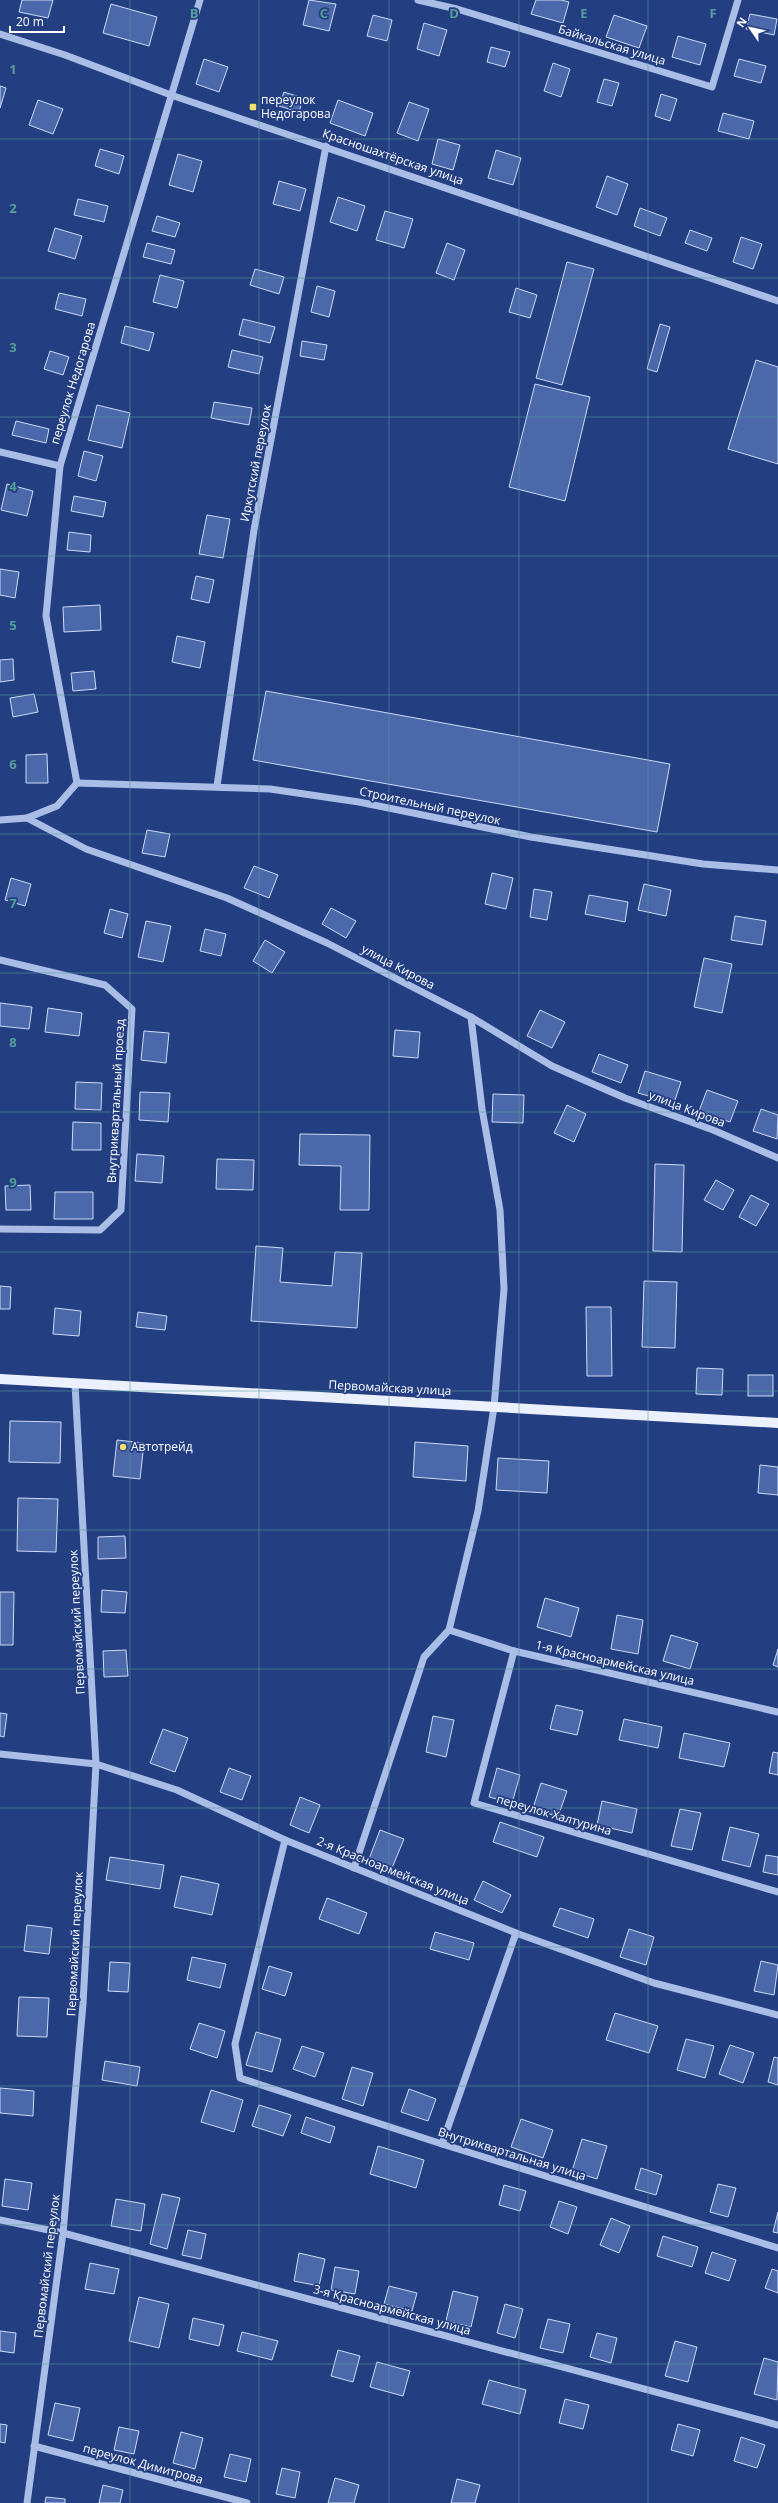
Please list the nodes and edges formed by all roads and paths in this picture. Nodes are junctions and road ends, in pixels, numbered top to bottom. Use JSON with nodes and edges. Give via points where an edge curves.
{"nodes":[{"id":1,"x":200,"y":0,"type":"edge"},
{"id":2,"x":418,"y":0,"type":"edge"},
{"id":3,"x":738,"y":0,"type":"edge"},
{"id":4,"x":0,"y":34,"type":"edge"},
{"id":5,"x":171,"y":95,"type":"junction"},
{"id":6,"x":326,"y":146,"type":"junction"},
{"id":7,"x":778,"y":301,"type":"edge"},
{"id":8,"x":0,"y":452,"type":"edge"},
{"id":9,"x":60,"y":466,"type":"junction"},
{"id":10,"x":77,"y":783,"type":"junction"},
{"id":11,"x":217,"y":786,"type":"junction"},
{"id":12,"x":27,"y":818,"type":"junction"},
{"id":13,"x":0,"y":820,"type":"edge"},
{"id":14,"x":778,"y":870,"type":"edge"},
{"id":15,"x":0,"y":960,"type":"edge"},
{"id":16,"x":471,"y":1017,"type":"junction"},
{"id":17,"x":778,"y":1158,"type":"edge"},
{"id":18,"x":0,"y":1229,"type":"edge"},
{"id":19,"x":0,"y":1379,"type":"edge"},
{"id":20,"x":75,"y":1384,"type":"junction"},
{"id":21,"x":494,"y":1407,"type":"junction"},
{"id":22,"x":778,"y":1423,"type":"edge"},
{"id":23,"x":449,"y":1630,"type":"junction"},
{"id":24,"x":514,"y":1651,"type":"junction"},
{"id":25,"x":778,"y":1712,"type":"edge"},
{"id":26,"x":0,"y":1754,"type":"edge"},
{"id":27,"x":96,"y":1764,"type":"junction"},
{"id":28,"x":285,"y":1840,"type":"junction"},
{"id":29,"x":354,"y":1868,"type":"junction"},
{"id":30,"x":778,"y":1892,"type":"edge"},
{"id":31,"x":516,"y":1933,"type":"junction"},
{"id":32,"x":778,"y":2015,"type":"edge"},
{"id":33,"x":442,"y":2144,"type":"junction"},
{"id":34,"x":0,"y":2220,"type":"edge"},
{"id":35,"x":63,"y":2233,"type":"junction"},
{"id":36,"x":778,"y":2248,"type":"edge"},
{"id":37,"x":778,"y":2425,"type":"edge"},
{"id":38,"x":34,"y":2446,"type":"junction"},
{"id":39,"x":27,"y":2503,"type":"edge"},
{"id":40,"x":247,"y":2503,"type":"edge"}],
"edges":[{"from":1,"to":5,"type":"street","name":"переулок Недогарова"},
{"from":2,"to":3,"type":"street","name":"Байкальская улица","via":[[457,9],[712,87]]},
{"from":4,"to":5,"type":"street","name":"Красношахтёрская улица","via":[[65,55]]},
{"from":5,"to":6,"type":"street","name":"Красношахтёрская улица"},
{"from":5,"to":9,"type":"street","name":"переулок Недогарова"},
{"from":6,"to":7,"type":"street","name":"Красношахтёрская улица"},
{"from":6,"to":11,"type":"street","name":"Иркутский переулок","via":[[254,530]]},
{"from":8,"to":9,"type":"street"},
{"from":9,"to":10,"type":"street","name":"переулок Недогарова","via":[[46,616]]},
{"from":10,"to":11,"type":"street","name":"Строительный переулок"},
{"from":10,"to":12,"type":"street","via":[[57,806]]},
{"from":11,"to":14,"type":"street","name":"Строительный переулок","via":[[270,789],[358,802],[531,838],[704,864]]},
{"from":12,"to":13,"type":"street"},
{"from":12,"to":16,"type":"street","name":"улица Кирова","via":[[86,849],[227,898],[327,943]]},
{"from":15,"to":18,"type":"street","name":"Внутриквартальный проезд","via":[[105,985],[132,1009],[121,1210],[100,1230]]},
{"from":16,"to":17,"type":"street","name":"улица Кирова","via":[[552,1066]]},
{"from":16,"to":21,"type":"street","via":[[482,1109],[500,1210],[504,1289]]},
{"from":19,"to":20,"type":"main road","name":"Первомайская улица"},
{"from":20,"to":21,"type":"main road","name":"Первомайская улица"},
{"from":20,"to":27,"type":"street","name":"Первомайский переулок"},
{"from":21,"to":22,"type":"main road","name":"Первомайская улица"},
{"from":21,"to":23,"type":"street","via":[[478,1511]]},
{"from":23,"to":24,"type":"street","name":"1-я Красноармейская улица"},
{"from":23,"to":29,"type":"street","via":[[424,1657]]},
{"from":24,"to":25,"type":"street","name":"1-я Красноармейская улица"},
{"from":24,"to":30,"type":"street","name":"переулок Халтурина","via":[[474,1803]]},
{"from":26,"to":27,"type":"street","name":"2-я Красноармейская улица"},
{"from":27,"to":28,"type":"street","name":"2-я Красноармейская улица","via":[[177,1790]]},
{"from":27,"to":35,"type":"street","name":"Первомайский переулок","via":[[82,2004]]},
{"from":28,"to":29,"type":"street","name":"2-я Красноармейская улица"},
{"from":28,"to":33,"type":"street","name":"Внутриквартальная улица","via":[[236,2044],[240,2078]]},
{"from":29,"to":31,"type":"street","name":"2-я Красноармейская улица"},
{"from":31,"to":32,"type":"street","name":"2-я Красноармейская улица","via":[[654,1983]]},
{"from":31,"to":33,"type":"street"},
{"from":33,"to":36,"type":"street","name":"Внутриквартальная улица"},
{"from":34,"to":35,"type":"street","name":"3-я Красноармейская улица"},
{"from":35,"to":37,"type":"street","name":"3-я Красноармейская улица"},
{"from":35,"to":38,"type":"street","name":"Первомайский переулок"},
{"from":38,"to":39,"type":"street","name":"Первомайский переулок"},
{"from":38,"to":40,"type":"street","name":"переулок Димитрова"}]}
